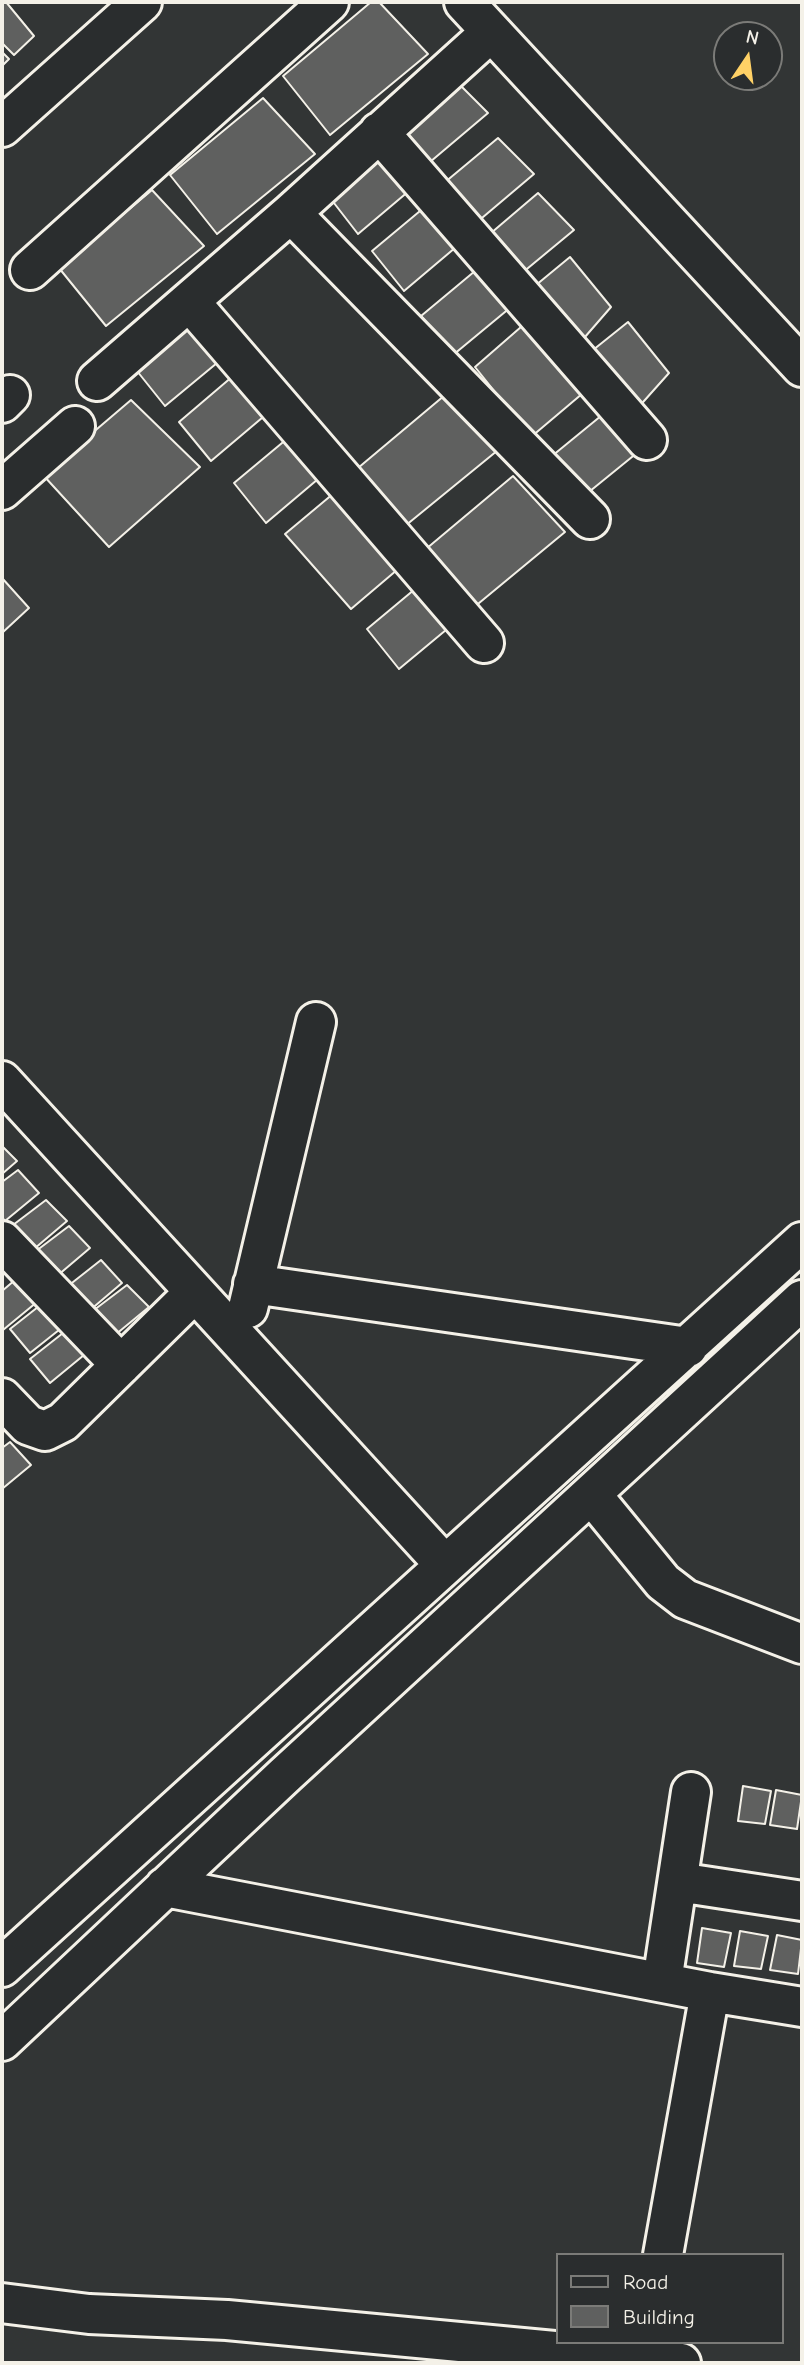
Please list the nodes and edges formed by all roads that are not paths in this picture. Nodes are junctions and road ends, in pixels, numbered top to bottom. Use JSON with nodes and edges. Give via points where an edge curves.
{"nodes":[{"id":1,"x":142,"y":2,"type":"edge"},
{"id":2,"x":329,"y":2,"type":"edge"},
{"id":3,"x":473,"y":10,"type":"edge"},
{"id":4,"x":2,"y":127,"type":"edge"},
{"id":5,"x":379,"y":132,"type":"junction"},
{"id":6,"x":291,"y":213,"type":"junction"},
{"id":7,"x":30,"y":270,"type":"dead end"},
{"id":8,"x":190,"y":302,"type":"junction"},
{"id":9,"x":802,"y":367,"type":"edge"},
{"id":10,"x":97,"y":382,"type":"dead end"},
{"id":11,"x":75,"y":426,"type":"dead end"},
{"id":12,"x":648,"y":440,"type":"dead end"},
{"id":13,"x":2,"y":491,"type":"edge"},
{"id":14,"x":590,"y":519,"type":"dead end"},
{"id":15,"x":484,"y":643,"type":"dead end"},
{"id":16,"x":316,"y":1022,"type":"dead end"},
{"id":17,"x":2,"y":1081,"type":"edge"},
{"id":18,"x":2,"y":1241,"type":"edge"},
{"id":19,"x":802,"y":1242,"type":"edge"},
{"id":20,"x":253,"y":1284,"type":"junction"},
{"id":21,"x":195,"y":1292,"type":"junction"},
{"id":22,"x":802,"y":1300,"type":"edge"},
{"id":23,"x":240,"y":1341,"type":"junction"},
{"id":24,"x":688,"y":1347,"type":"junction"},
{"id":25,"x":121,"y":1365,"type":"junction"},
{"id":26,"x":2,"y":1398,"type":"edge"},
{"id":27,"x":591,"y":1494,"type":"junction"},
{"id":28,"x":445,"y":1565,"type":"junction"},
{"id":29,"x":802,"y":1644,"type":"edge"},
{"id":30,"x":691,"y":1792,"type":"dead end"},
{"id":31,"x":678,"y":1882,"type":"junction"},
{"id":32,"x":165,"y":1886,"type":"junction"},
{"id":33,"x":802,"y":1901,"type":"edge"},
{"id":34,"x":2,"y":1967,"type":"edge"},
{"id":35,"x":662,"y":1982,"type":"junction"},
{"id":36,"x":710,"y":1992,"type":"junction"},
{"id":37,"x":802,"y":2007,"type":"edge"},
{"id":38,"x":2,"y":2041,"type":"edge"},
{"id":39,"x":663,"y":2253,"type":"edge"},
{"id":40,"x":2,"y":2303,"type":"edge"},
{"id":41,"x":645,"y":2351,"type":"edge"},
{"id":42,"x":681,"y":2363,"type":"edge"}],
"edges":[{"from":1,"to":4,"type":"street"},
{"from":2,"to":7,"type":"street"},
{"from":3,"to":5,"type":"street"},
{"from":3,"to":9,"type":"street"},
{"from":5,"to":6,"type":"street"},
{"from":5,"to":12,"type":"street"},
{"from":6,"to":8,"type":"street"},
{"from":6,"to":14,"type":"street"},
{"from":8,"to":10,"type":"street"},
{"from":8,"to":15,"type":"street"},
{"from":11,"to":13,"type":"street"},
{"from":16,"to":20,"type":"street"},
{"from":17,"to":21,"type":"street"},
{"from":18,"to":25,"type":"street"},
{"from":19,"to":24,"type":"street"},
{"from":20,"to":23,"type":"street"},
{"from":20,"to":24,"type":"street"},
{"from":21,"to":23,"type":"street"},
{"from":21,"to":25,"type":"street"},
{"from":22,"to":27,"type":"street"},
{"from":23,"to":28,"type":"street"},
{"from":24,"to":28,"type":"street"},
{"from":25,"to":26,"type":"street","via":[[63,1422],[45,1431],[28,1425]]},
{"from":27,"to":29,"type":"street","via":[[663,1582],[685,1599]]},
{"from":27,"to":32,"type":"street"},
{"from":28,"to":34,"type":"street"},
{"from":30,"to":31,"type":"street"},
{"from":31,"to":33,"type":"street"},
{"from":31,"to":35,"type":"street"},
{"from":32,"to":35,"type":"street"},
{"from":32,"to":38,"type":"street"},
{"from":35,"to":36,"type":"street"},
{"from":36,"to":37,"type":"street"},
{"from":36,"to":39,"type":"street"},
{"from":40,"to":41,"type":"street","via":[[89,2314]]},
{"from":41,"to":42,"type":"street"}]}
